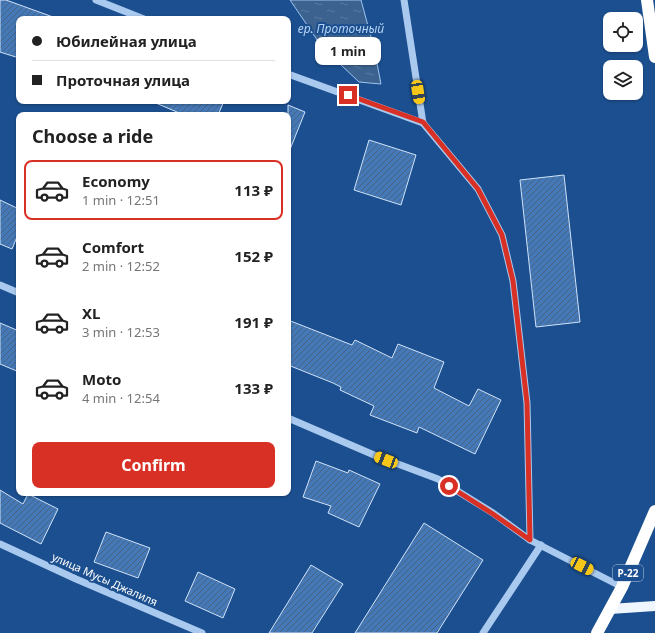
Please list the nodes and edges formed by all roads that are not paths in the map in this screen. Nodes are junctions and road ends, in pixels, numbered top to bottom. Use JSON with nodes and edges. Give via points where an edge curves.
{"nodes":[{"id":1,"x":96,"y":0,"type":"edge"},
{"id":2,"x":404,"y":0,"type":"edge"},
{"id":3,"x":647,"y":0,"type":"edge"},
{"id":4,"x":136,"y":16,"type":"edge"},
{"id":5,"x":655,"y":57,"type":"edge"},
{"id":6,"x":291,"y":75,"type":"edge"},
{"id":7,"x":423,"y":122,"type":"junction"},
{"id":8,"x":0,"y":285,"type":"edge"},
{"id":9,"x":16,"y":292,"type":"edge"},
{"id":10,"x":291,"y":419,"type":"edge"},
{"id":11,"x":655,"y":511,"type":"edge"},
{"id":12,"x":530,"y":540,"type":"junction"},
{"id":13,"x":0,"y":544,"type":"edge"},
{"id":14,"x":541,"y":545,"type":"junction"},
{"id":15,"x":622,"y":587,"type":"junction"},
{"id":16,"x":655,"y":606,"type":"edge"},
{"id":17,"x":610,"y":609,"type":"junction"},
{"id":18,"x":202,"y":633,"type":"edge"},
{"id":19,"x":483,"y":633,"type":"edge"},
{"id":20,"x":597,"y":633,"type":"edge"}],
"edges":[{"from":1,"to":4,"type":"street"},
{"from":2,"to":7,"type":"street"},
{"from":3,"to":5,"type":"highway"},
{"from":6,"to":7,"type":"street"},
{"from":7,"to":12,"type":"street","via":[[478,189],[502,235],[513,281],[527,403]]},
{"from":8,"to":9,"type":"street"},
{"from":10,"to":12,"type":"street","via":[[438,479]]},
{"from":11,"to":15,"type":"highway","number":"Р-22"},
{"from":12,"to":14,"type":"street"},
{"from":13,"to":18,"type":"street","name":"улица Мусы Джалиля"},
{"from":14,"to":15,"type":"street"},
{"from":14,"to":19,"type":"street"},
{"from":15,"to":17,"type":"highway","number":"Р-22"},
{"from":16,"to":17,"type":"main road"},
{"from":17,"to":20,"type":"highway","number":"Р-22"}]}
